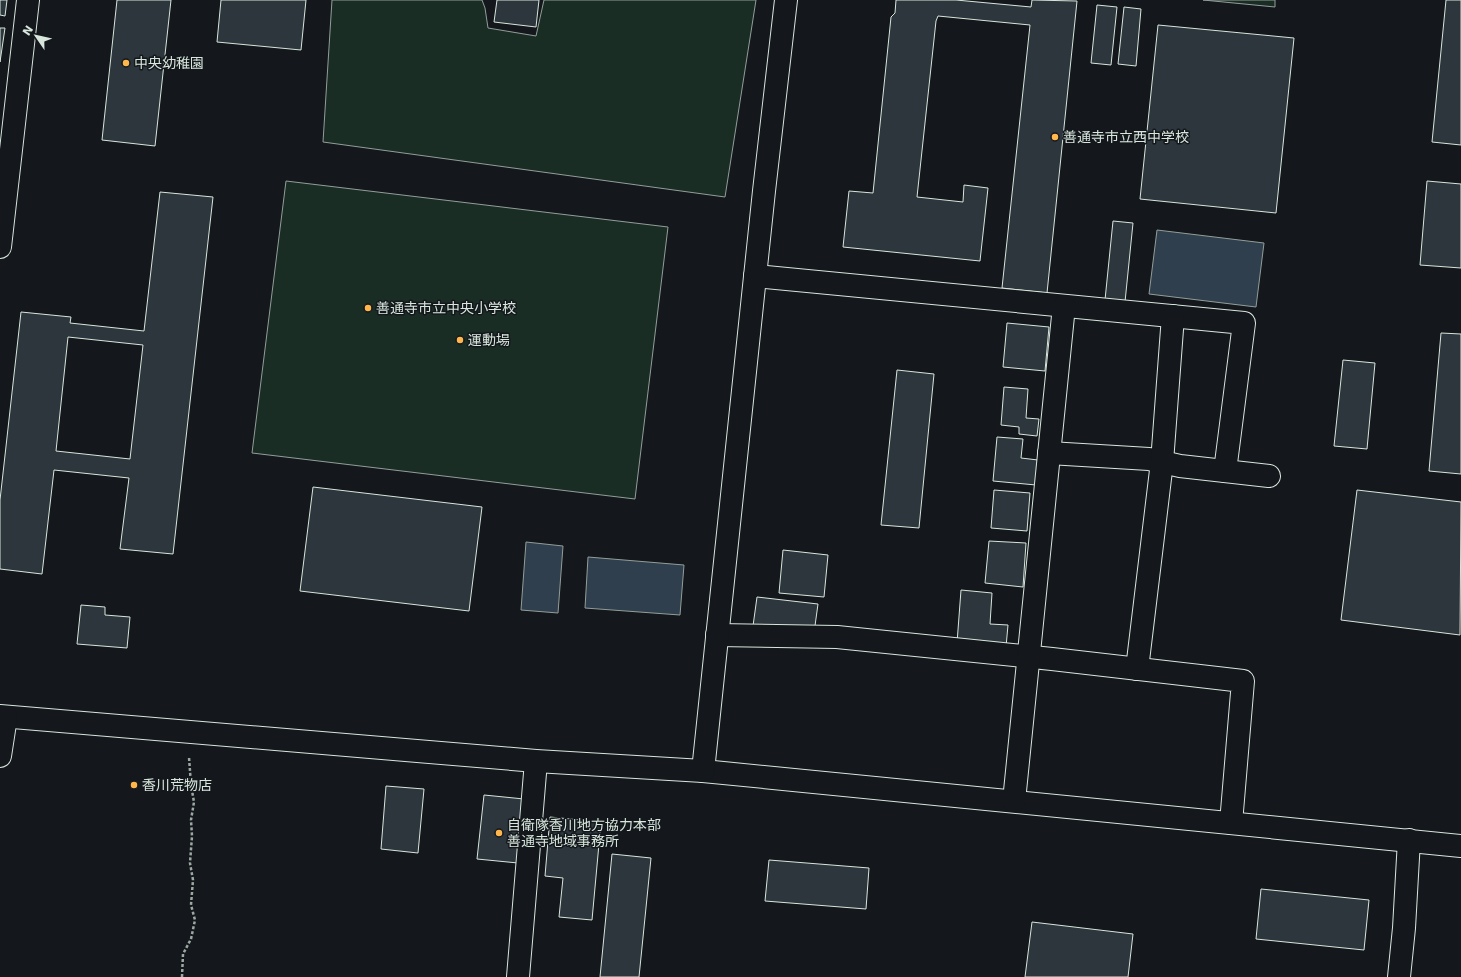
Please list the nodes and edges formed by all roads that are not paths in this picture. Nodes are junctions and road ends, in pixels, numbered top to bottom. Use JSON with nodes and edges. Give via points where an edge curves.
{"nodes":[{"id":1,"x":28,"y":0,"type":"edge"},
{"id":2,"x":786,"y":0,"type":"edge"},
{"id":3,"x":0,"y":245,"type":"edge"},
{"id":4,"x":755,"y":276,"type":"junction"},
{"id":5,"x":1064,"y":306,"type":"junction"},
{"id":6,"x":1173,"y":316,"type":"junction"},
{"id":7,"x":1049,"y":453,"type":"junction"},
{"id":8,"x":1162,"y":462,"type":"junction"},
{"id":9,"x":1225,"y":471,"type":"junction"},
{"id":10,"x":1269,"y":476,"type":"dead end"},
{"id":11,"x":717,"y":636,"type":"junction"},
{"id":12,"x":1029,"y":657,"type":"junction"},
{"id":13,"x":1137,"y":669,"type":"junction"},
{"id":14,"x":3,"y":717,"type":"edge"},
{"id":15,"x":0,"y":756,"type":"edge"},
{"id":16,"x":536,"y":761,"type":"junction"},
{"id":17,"x":703,"y":771,"type":"junction"},
{"id":18,"x":1014,"y":801,"type":"junction"},
{"id":19,"x":1231,"y":823,"type":"junction"},
{"id":20,"x":1409,"y":840,"type":"junction"},
{"id":21,"x":1461,"y":846,"type":"edge"},
{"id":22,"x":518,"y":977,"type":"edge"},
{"id":23,"x":1399,"y":977,"type":"edge"}],
"edges":[{"from":1,"to":3,"type":"street"},
{"from":2,"to":4,"type":"street"},
{"from":4,"to":5,"type":"street"},
{"from":4,"to":11,"type":"street"},
{"from":5,"to":6,"type":"street"},
{"from":5,"to":7,"type":"street"},
{"from":6,"to":8,"type":"street"},
{"from":6,"to":9,"type":"street","via":[[1244,323]]},
{"from":7,"to":8,"type":"street"},
{"from":7,"to":12,"type":"street"},
{"from":8,"to":9,"type":"street"},
{"from":8,"to":13,"type":"street"},
{"from":9,"to":10,"type":"street"},
{"from":11,"to":12,"type":"street","via":[[837,638]]},
{"from":11,"to":17,"type":"street"},
{"from":12,"to":13,"type":"street"},
{"from":12,"to":18,"type":"street"},
{"from":13,"to":19,"type":"street","via":[[1243,681]]},
{"from":14,"to":15,"type":"street"},
{"from":14,"to":16,"type":"street"},
{"from":16,"to":17,"type":"street"},
{"from":16,"to":22,"type":"street"},
{"from":17,"to":18,"type":"street"},
{"from":18,"to":19,"type":"street"},
{"from":19,"to":20,"type":"street"},
{"from":20,"to":21,"type":"street"},
{"from":20,"to":23,"type":"street"}]}
